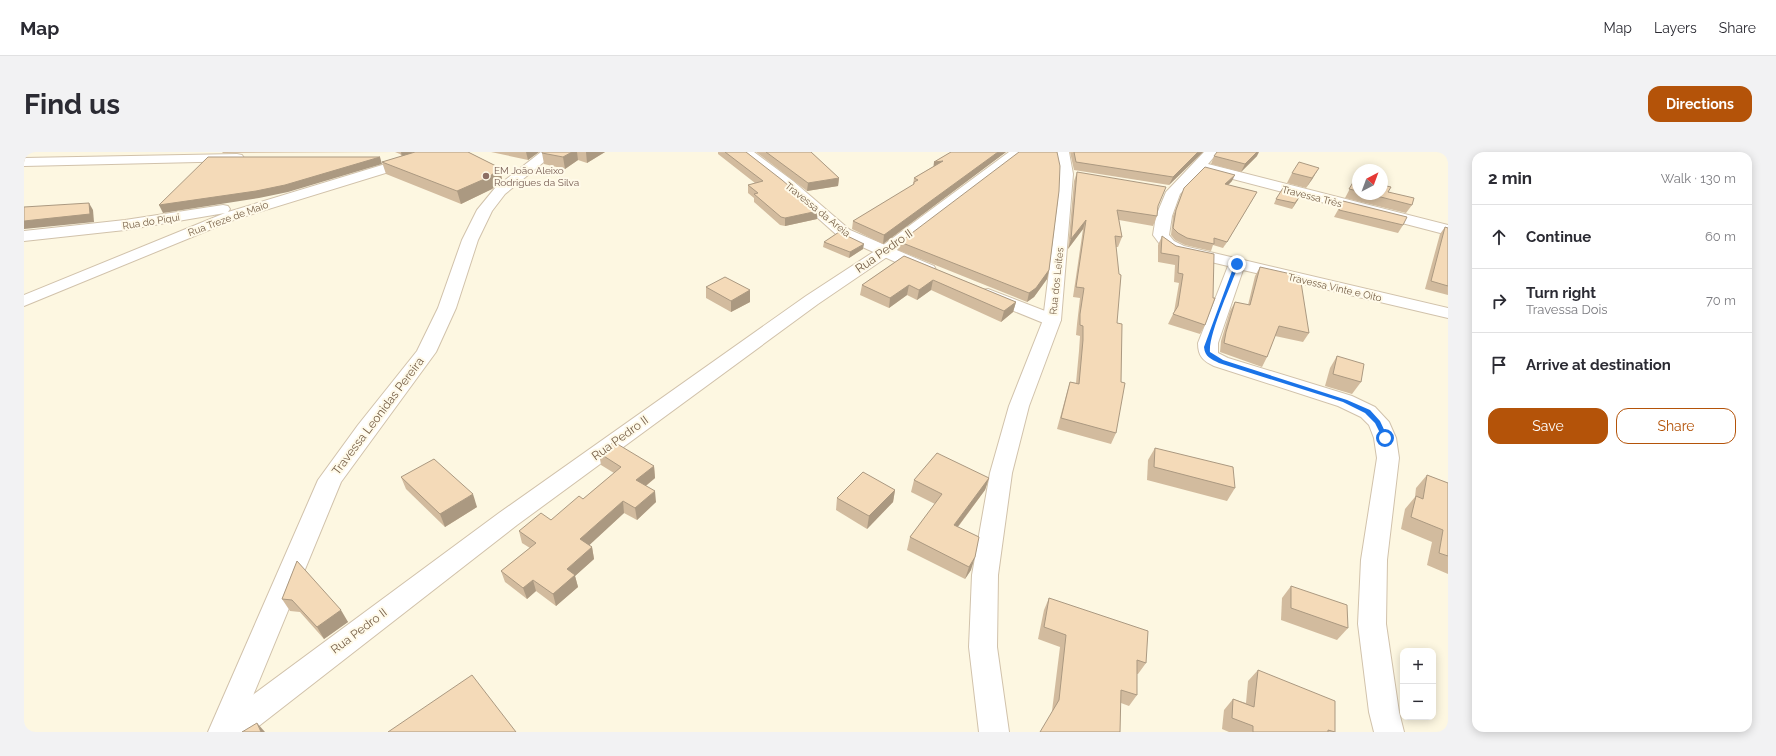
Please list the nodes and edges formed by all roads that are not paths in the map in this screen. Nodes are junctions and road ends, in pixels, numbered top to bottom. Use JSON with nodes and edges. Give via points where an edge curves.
{"nodes":[{"id":1,"x":439,"y":152,"type":"edge"},
{"id":2,"x":549,"y":152,"type":"edge"},
{"id":3,"x":746,"y":152,"type":"edge"},
{"id":4,"x":1018,"y":152,"type":"edge"},
{"id":5,"x":1062,"y":152,"type":"edge"},
{"id":6,"x":1211,"y":152,"type":"edge"},
{"id":7,"x":253,"y":158,"type":"edge"},
{"id":8,"x":371,"y":158,"type":"edge"},
{"id":9,"x":418,"y":158,"type":"junction"},
{"id":10,"x":25,"y":162,"type":"edge"},
{"id":11,"x":1199,"y":167,"type":"junction"},
{"id":12,"x":277,"y":200,"type":"junction"},
{"id":13,"x":1448,"y":230,"type":"edge"},
{"id":14,"x":24,"y":236,"type":"edge"},
{"id":15,"x":884,"y":252,"type":"junction"},
{"id":16,"x":1237,"y":264,"type":"junction"},
{"id":17,"x":942,"y":275,"type":"edge"},
{"id":18,"x":971,"y":287,"type":"edge"},
{"id":19,"x":24,"y":301,"type":"edge"},
{"id":20,"x":1448,"y":313,"type":"edge"},
{"id":21,"x":1052,"y":320,"type":"junction"},
{"id":22,"x":223,"y":732,"type":"edge"},
{"id":23,"x":226,"y":732,"type":"edge"},
{"id":24,"x":994,"y":732,"type":"edge"},
{"id":25,"x":1389,"y":732,"type":"edge"}],
"edges":[{"from":1,"to":9,"type":"street","name":"Rua Treze de Maio"},
{"from":2,"to":22,"type":"street","name":"Travessa Leonidas Pereira","via":[[500,191],[485,210],[470,240],[447,308],[426,352],[330,480]]},
{"from":3,"to":15,"type":"street","name":"Travessa da Areia","via":[[788,184],[844,233]]},
{"from":4,"to":15,"type":"street","name":"Rua Pedro II"},
{"from":5,"to":21,"type":"street","name":"Rua dos Leites","via":[[1073,175],[1065,199]]},
{"from":6,"to":11,"type":"street","name":"Travessa Vinte e Oito"},
{"from":7,"to":10,"type":"street"},
{"from":8,"to":9,"type":"street"},
{"from":9,"to":12,"type":"street","name":"Rua Treze de Maio"},
{"from":11,"to":13,"type":"street","name":"Travessa Três"},
{"from":11,"to":16,"type":"street","name":"Travessa Vinte e Oito","via":[[1166,190],[1161,235],[1179,250]]},
{"from":12,"to":14,"type":"street","name":"Rua do Piqui","via":[[125,225]]},
{"from":12,"to":19,"type":"street","name":"Rua Treze de Maio","via":[[163,242]]},
{"from":15,"to":17,"type":"street","name":"Travessa da Areia"},
{"from":15,"to":23,"type":"street","name":"Rua Pedro II","via":[[508,519]]},
{"from":16,"to":20,"type":"street","name":"Travessa Vinte e Oito"},
{"from":16,"to":25,"type":"street","via":[[1210,334],[1207,347],[1211,357],[1345,401],[1368,412],[1378,422],[1385,438],[1388,458],[1374,560],[1372,624]]},
{"from":18,"to":21,"type":"street"},
{"from":21,"to":24,"type":"street","name":"Rua dos Leites","via":[[1019,406],[1001,473],[985,575],[983,647]]}]}
